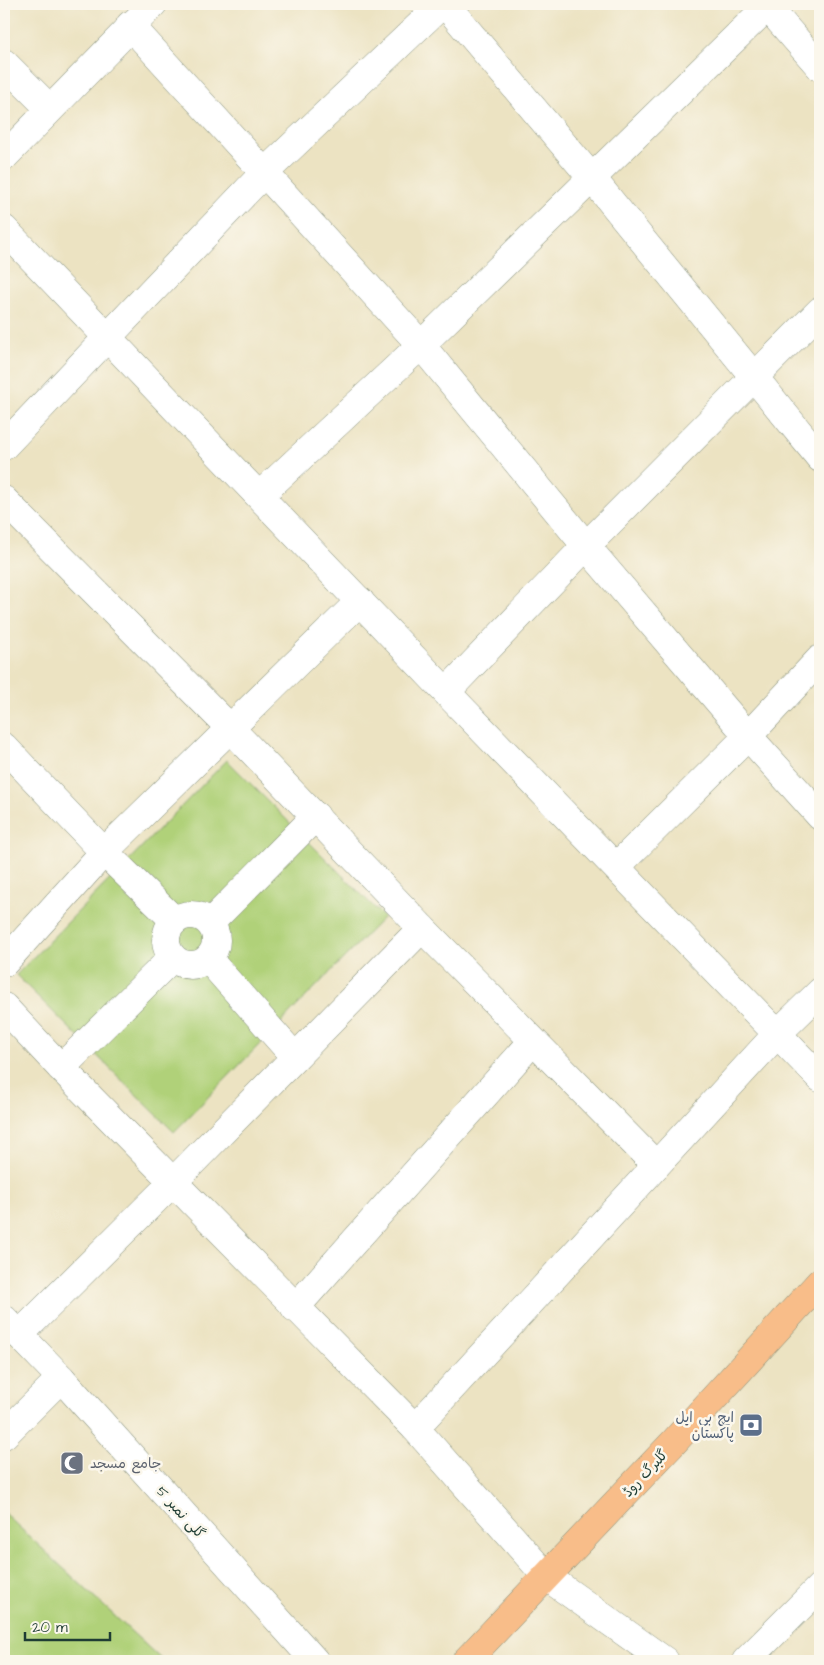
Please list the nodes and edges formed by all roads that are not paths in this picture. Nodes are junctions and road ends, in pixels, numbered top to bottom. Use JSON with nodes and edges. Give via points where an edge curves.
{"nodes":[{"id":1,"x":444,"y":4,"type":"edge"},
{"id":2,"x":768,"y":5,"type":"edge"},
{"id":3,"x":139,"y":12,"type":"edge"},
{"id":4,"x":4,"y":63,"type":"edge"},
{"id":5,"x":820,"y":67,"type":"edge"},
{"id":6,"x":49,"y":108,"type":"junction"},
{"id":7,"x":4,"y":156,"type":"edge"},
{"id":8,"x":265,"y":172,"type":"junction"},
{"id":9,"x":592,"y":177,"type":"junction"},
{"id":10,"x":4,"y":229,"type":"edge"},
{"id":11,"x":820,"y":311,"type":"edge"},
{"id":12,"x":106,"y":336,"type":"junction"},
{"id":13,"x":421,"y":345,"type":"junction"},
{"id":14,"x":754,"y":378,"type":"junction"},
{"id":15,"x":4,"y":446,"type":"edge"},
{"id":16,"x":820,"y":458,"type":"edge"},
{"id":17,"x":260,"y":496,"type":"junction"},
{"id":18,"x":4,"y":500,"type":"edge"},
{"id":19,"x":586,"y":546,"type":"junction"},
{"id":20,"x":360,"y":601,"type":"junction"},
{"id":21,"x":820,"y":659,"type":"edge"},
{"id":22,"x":446,"y":692,"type":"junction"},
{"id":23,"x":230,"y":728,"type":"junction"},
{"id":24,"x":748,"y":736,"type":"junction"},
{"id":25,"x":4,"y":747,"type":"edge"},
{"id":26,"x":316,"y":816,"type":"junction"},
{"id":27,"x":820,"y":816,"type":"edge"},
{"id":28,"x":104,"y":852,"type":"junction"},
{"id":29,"x":616,"y":866,"type":"junction"},
{"id":30,"x":174,"y":920,"type":"junction"},
{"id":31,"x":211,"y":922,"type":"junction"},
{"id":32,"x":422,"y":928,"type":"junction"},
{"id":33,"x":172,"y":958,"type":"junction"},
{"id":34,"x":209,"y":960,"type":"junction"},
{"id":35,"x":4,"y":963,"type":"edge"},
{"id":36,"x":820,"y":992,"type":"edge"},
{"id":37,"x":4,"y":1007,"type":"edge"},
{"id":38,"x":777,"y":1034,"type":"junction"},
{"id":39,"x":532,"y":1042,"type":"junction"},
{"id":40,"x":294,"y":1056,"type":"junction"},
{"id":41,"x":61,"y":1068,"type":"junction"},
{"id":42,"x":820,"y":1078,"type":"edge"},
{"id":43,"x":656,"y":1165,"type":"junction"},
{"id":44,"x":174,"y":1181,"type":"junction"},
{"id":45,"x":820,"y":1282,"type":"edge"},
{"id":46,"x":295,"y":1308,"type":"junction"},
{"id":47,"x":11,"y":1327,"type":"edge"},
{"id":48,"x":61,"y":1378,"type":"junction"},
{"id":49,"x":415,"y":1428,"type":"junction"},
{"id":50,"x":4,"y":1435,"type":"edge"},
{"id":51,"x":547,"y":1577,"type":"junction"},
{"id":52,"x":820,"y":1586,"type":"edge"},
{"id":53,"x":315,"y":1661,"type":"edge"},
{"id":54,"x":466,"y":1661,"type":"edge"},
{"id":55,"x":665,"y":1661,"type":"edge"},
{"id":56,"x":746,"y":1661,"type":"edge"}],
"edges":[{"from":1,"to":8,"type":"street"},
{"from":1,"to":9,"type":"street"},
{"from":2,"to":5,"type":"street"},
{"from":2,"to":9,"type":"street"},
{"from":3,"to":6,"type":"street"},
{"from":3,"to":8,"type":"street"},
{"from":4,"to":6,"type":"street"},
{"from":6,"to":7,"type":"street"},
{"from":8,"to":12,"type":"street"},
{"from":8,"to":13,"type":"street"},
{"from":9,"to":13,"type":"street"},
{"from":9,"to":14,"type":"street"},
{"from":10,"to":12,"type":"street"},
{"from":11,"to":14,"type":"street"},
{"from":12,"to":15,"type":"street"},
{"from":12,"to":17,"type":"street"},
{"from":13,"to":17,"type":"street"},
{"from":13,"to":19,"type":"street"},
{"from":14,"to":16,"type":"street"},
{"from":14,"to":19,"type":"street"},
{"from":17,"to":20,"type":"street"},
{"from":18,"to":23,"type":"street"},
{"from":19,"to":22,"type":"street"},
{"from":19,"to":24,"type":"street"},
{"from":20,"to":22,"type":"street"},
{"from":20,"to":23,"type":"street"},
{"from":21,"to":24,"type":"street"},
{"from":22,"to":29,"type":"street"},
{"from":23,"to":26,"type":"street"},
{"from":23,"to":28,"type":"street"},
{"from":24,"to":27,"type":"street"},
{"from":24,"to":29,"type":"street"},
{"from":25,"to":28,"type":"street"},
{"from":26,"to":31,"type":"street"},
{"from":26,"to":32,"type":"street"},
{"from":28,"to":30,"type":"street"},
{"from":28,"to":35,"type":"street"},
{"from":29,"to":38,"type":"street"},
{"from":30,"to":31,"type":"street","via":[[193,913]]},
{"from":30,"to":33,"type":"street","via":[[165,938]]},
{"from":31,"to":34,"type":"street","via":[[218,941]]},
{"from":32,"to":39,"type":"street"},
{"from":32,"to":40,"type":"street"},
{"from":33,"to":34,"type":"street","via":[[190,966]]},
{"from":33,"to":41,"type":"street"},
{"from":34,"to":40,"type":"street"},
{"from":36,"to":38,"type":"street"},
{"from":37,"to":41,"type":"street"},
{"from":38,"to":42,"type":"street"},
{"from":38,"to":43,"type":"street"},
{"from":39,"to":43,"type":"street"},
{"from":39,"to":46,"type":"street"},
{"from":40,"to":44,"type":"street"},
{"from":41,"to":44,"type":"street"},
{"from":43,"to":49,"type":"street"},
{"from":44,"to":46,"type":"street"},
{"from":44,"to":47,"type":"street"},
{"from":45,"to":51,"type":"main road","name":"گلبرگ روڈ"},
{"from":46,"to":49,"type":"street"},
{"from":47,"to":48,"type":"street","name":"گلی نمبر 5"},
{"from":48,"to":50,"type":"street"},
{"from":48,"to":53,"type":"street","name":"گلی نمبر 5"},
{"from":49,"to":51,"type":"street"},
{"from":51,"to":54,"type":"main road","name":"گلبرگ روڈ"},
{"from":51,"to":55,"type":"street"},
{"from":52,"to":56,"type":"street"}]}
